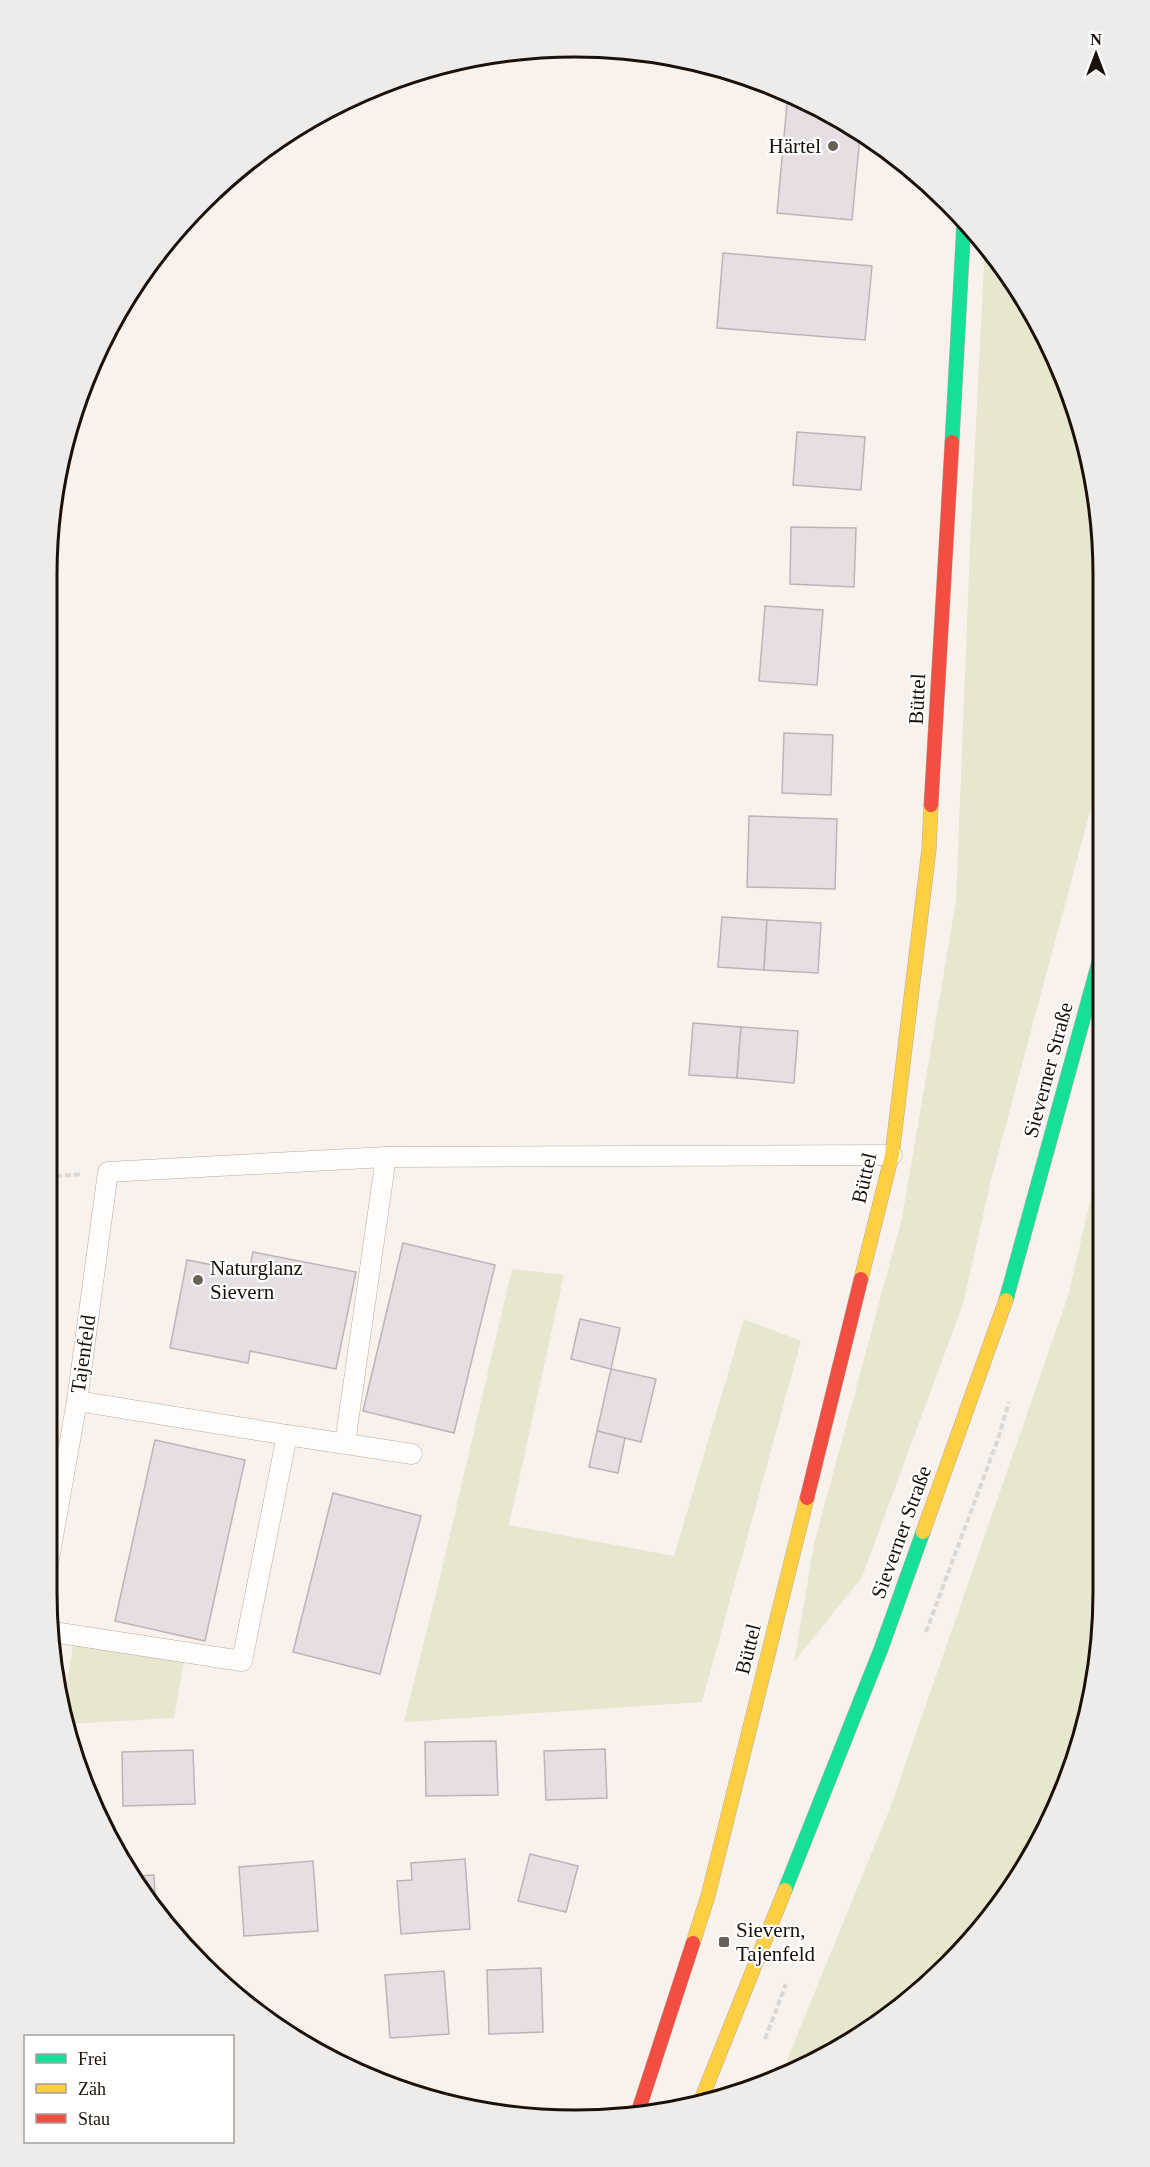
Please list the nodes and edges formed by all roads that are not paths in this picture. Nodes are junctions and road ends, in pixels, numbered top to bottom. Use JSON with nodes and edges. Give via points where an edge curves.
{"nodes":[{"id":1,"x":963,"y":232,"type":"edge"},
{"id":2,"x":1093,"y":983,"type":"edge"},
{"id":3,"x":892,"y":1155,"type":"junction"},
{"id":4,"x":387,"y":1157,"type":"junction"},
{"id":5,"x":76,"y":1401,"type":"junction"},
{"id":6,"x":287,"y":1435,"type":"junction"},
{"id":7,"x":345,"y":1443,"type":"junction"},
{"id":8,"x":412,"y":1454,"type":"dead end"},
{"id":9,"x":57,"y":1508,"type":"edge"},
{"id":10,"x":59,"y":1633,"type":"edge"},
{"id":11,"x":703,"y":2093,"type":"edge"},
{"id":12,"x":640,"y":2106,"type":"edge"}],
"edges":[{"from":1,"to":3,"type":"street","name":"Büttel","via":[[929,849]]},
{"from":2,"to":11,"type":"street","name":"Sieverner Straße","via":[[1003,1311],[881,1649]]},
{"from":3,"to":4,"type":"lane"},
{"from":3,"to":12,"type":"street","name":"Büttel","via":[[708,1896]]},
{"from":4,"to":5,"type":"lane","name":"Tajenfeld","via":[[108,1172]]},
{"from":4,"to":7,"type":"lane"},
{"from":5,"to":6,"type":"lane"},
{"from":5,"to":9,"type":"lane","name":"Tajenfeld"},
{"from":6,"to":7,"type":"lane"},
{"from":6,"to":10,"type":"lane","via":[[242,1661]]},
{"from":7,"to":8,"type":"lane"}]}
